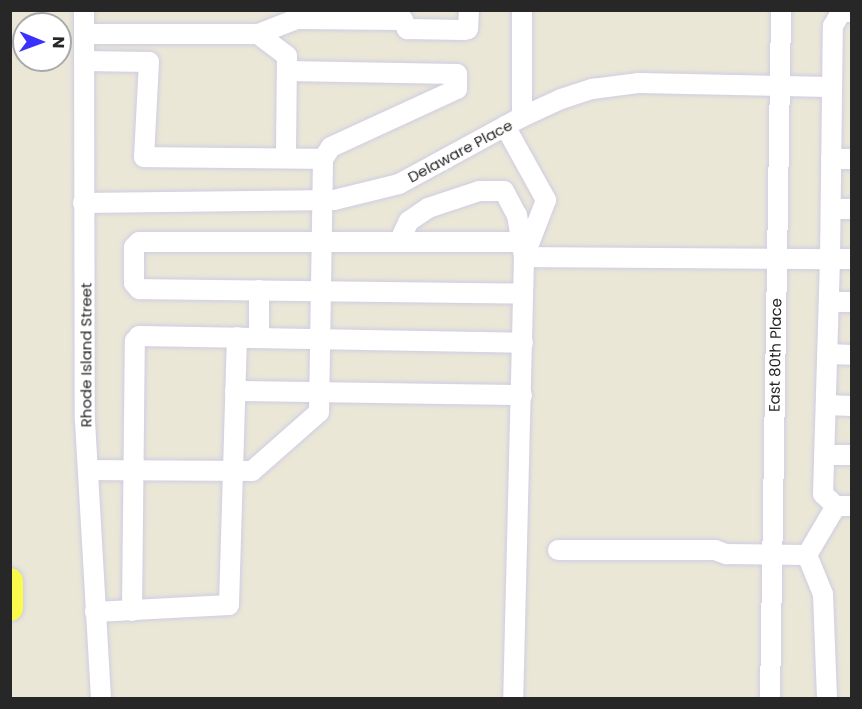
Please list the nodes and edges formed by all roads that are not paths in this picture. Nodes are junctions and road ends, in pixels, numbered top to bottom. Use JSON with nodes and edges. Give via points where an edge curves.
{"nodes":[{"id":1,"x":84,"y":10,"type":"edge"},
{"id":2,"x":469,"y":10,"type":"edge"},
{"id":3,"x":522,"y":10,"type":"edge"},
{"id":4,"x":781,"y":10,"type":"edge"},
{"id":5,"x":852,"y":12,"type":"edge"},
{"id":6,"x":403,"y":15,"type":"edge"},
{"id":7,"x":84,"y":34,"type":"junction"},
{"id":8,"x":258,"y":34,"type":"junction"},
{"id":9,"x":842,"y":58,"type":"edge"},
{"id":10,"x":84,"y":61,"type":"junction"},
{"id":11,"x":287,"y":71,"type":"junction"},
{"id":12,"x":780,"y":85,"type":"junction"},
{"id":13,"x":832,"y":87,"type":"junction"},
{"id":14,"x":842,"y":107,"type":"edge"},
{"id":15,"x":514,"y":122,"type":"junction"},
{"id":16,"x":286,"y":157,"type":"junction"},
{"id":17,"x":324,"y":159,"type":"junction"},
{"id":18,"x":831,"y":159,"type":"junction"},
{"id":19,"x":852,"y":159,"type":"edge"},
{"id":20,"x":320,"y":202,"type":"junction"},
{"id":21,"x":83,"y":203,"type":"junction"},
{"id":22,"x":831,"y":209,"type":"junction"},
{"id":23,"x":852,"y":209,"type":"edge"},
{"id":24,"x":320,"y":241,"type":"junction"},
{"id":25,"x":399,"y":242,"type":"junction"},
{"id":26,"x":523,"y":250,"type":"junction"},
{"id":27,"x":777,"y":257,"type":"junction"},
{"id":28,"x":830,"y":259,"type":"junction"},
{"id":29,"x":852,"y":259,"type":"edge"},
{"id":30,"x":259,"y":290,"type":"junction"},
{"id":31,"x":321,"y":291,"type":"junction"},
{"id":32,"x":524,"y":294,"type":"junction"},
{"id":33,"x":829,"y":302,"type":"junction"},
{"id":34,"x":852,"y":302,"type":"edge"},
{"id":35,"x":237,"y":337,"type":"junction"},
{"id":36,"x":259,"y":338,"type":"junction"},
{"id":37,"x":320,"y":339,"type":"junction"},
{"id":38,"x":523,"y":343,"type":"junction"},
{"id":39,"x":827,"y":354,"type":"junction"},
{"id":40,"x":852,"y":355,"type":"edge"},
{"id":41,"x":236,"y":391,"type":"junction"},
{"id":42,"x":320,"y":393,"type":"junction"},
{"id":43,"x":522,"y":395,"type":"junction"},
{"id":44,"x":826,"y":405,"type":"junction"},
{"id":45,"x":852,"y":406,"type":"edge"},
{"id":46,"x":824,"y":454,"type":"junction"},
{"id":47,"x":852,"y":455,"type":"edge"},
{"id":48,"x":88,"y":470,"type":"junction"},
{"id":49,"x":133,"y":470,"type":"junction"},
{"id":50,"x":234,"y":471,"type":"junction"},
{"id":51,"x":844,"y":506,"type":"edge"},
{"id":52,"x":558,"y":550,"type":"dead end"},
{"id":53,"x":771,"y":555,"type":"junction"},
{"id":54,"x":807,"y":555,"type":"junction"},
{"id":55,"x":10,"y":581,"type":"edge"},
{"id":56,"x":10,"y":608,"type":"edge"},
{"id":57,"x":132,"y":611,"type":"junction"},
{"id":58,"x":95,"y":612,"type":"junction"},
{"id":59,"x":101,"y":699,"type":"edge"},
{"id":60,"x":513,"y":699,"type":"edge"},
{"id":61,"x":770,"y":699,"type":"edge"},
{"id":62,"x":828,"y":699,"type":"edge"}],
"edges":[{"from":1,"to":7,"type":"street","name":"Rhode Island Street"},
{"from":2,"to":6,"type":"street","via":[[468,29],[464,30],[407,29]]},
{"from":3,"to":15,"type":"street"},
{"from":4,"to":12,"type":"street","name":"East 80th Place"},
{"from":5,"to":9,"type":"street","via":[[841,12],[833,26]]},
{"from":6,"to":8,"type":"street","via":[[297,19]]},
{"from":7,"to":8,"type":"street"},
{"from":7,"to":10,"type":"street","name":"Rhode Island Street"},
{"from":8,"to":11,"type":"street","via":[[287,56]]},
{"from":9,"to":13,"type":"street"},
{"from":10,"to":16,"type":"street","via":[[150,62],[144,157]]},
{"from":10,"to":21,"type":"street","name":"Rhode Island Street"},
{"from":11,"to":16,"type":"street"},
{"from":11,"to":17,"type":"street","via":[[457,74],[457,89],[331,147]]},
{"from":12,"to":13,"type":"street","name":"Delaware Place"},
{"from":12,"to":15,"type":"street","name":"Delaware Place","via":[[624,84],[568,96]]},
{"from":12,"to":27,"type":"street","name":"East 80th Place"},
{"from":13,"to":14,"type":"street"},
{"from":14,"to":18,"type":"street"},
{"from":15,"to":20,"type":"street","name":"Delaware Place","via":[[399,184]]},
{"from":15,"to":26,"type":"street","via":[[546,200]]},
{"from":16,"to":17,"type":"street"},
{"from":17,"to":20,"type":"street"},
{"from":18,"to":19,"type":"street"},
{"from":18,"to":22,"type":"street"},
{"from":20,"to":21,"type":"street","name":"Delaware Place"},
{"from":20,"to":24,"type":"street"},
{"from":21,"to":48,"type":"street","name":"Rhode Island Street"},
{"from":22,"to":23,"type":"street"},
{"from":22,"to":28,"type":"street"},
{"from":24,"to":25,"type":"street"},
{"from":24,"to":30,"type":"street","via":[[140,242],[134,247],[134,283],[139,289]]},
{"from":24,"to":31,"type":"street"},
{"from":25,"to":26,"type":"street"},
{"from":25,"to":26,"type":"street","via":[[409,221],[428,208],[479,191],[504,191],[517,215]]},
{"from":26,"to":27,"type":"street"},
{"from":26,"to":32,"type":"street"},
{"from":27,"to":28,"type":"street"},
{"from":27,"to":53,"type":"street","name":"East 80th Place"},
{"from":28,"to":29,"type":"street"},
{"from":28,"to":33,"type":"street"},
{"from":30,"to":31,"type":"street"},
{"from":30,"to":36,"type":"street"},
{"from":31,"to":32,"type":"street"},
{"from":31,"to":37,"type":"street"},
{"from":32,"to":38,"type":"street"},
{"from":33,"to":34,"type":"street"},
{"from":33,"to":39,"type":"street"},
{"from":35,"to":36,"type":"street"},
{"from":35,"to":41,"type":"street"},
{"from":35,"to":49,"type":"street","via":[[143,335],[135,341]]},
{"from":36,"to":37,"type":"street"},
{"from":37,"to":38,"type":"street"},
{"from":37,"to":42,"type":"street"},
{"from":38,"to":43,"type":"street"},
{"from":39,"to":40,"type":"street"},
{"from":39,"to":44,"type":"street"},
{"from":41,"to":42,"type":"street"},
{"from":41,"to":50,"type":"street"},
{"from":42,"to":43,"type":"street"},
{"from":42,"to":50,"type":"street","via":[[319,412],[252,471]]},
{"from":43,"to":60,"type":"street"},
{"from":44,"to":45,"type":"street"},
{"from":44,"to":46,"type":"street"},
{"from":46,"to":47,"type":"street"},
{"from":46,"to":51,"type":"street","via":[[823,494]]},
{"from":48,"to":49,"type":"street"},
{"from":48,"to":58,"type":"street","name":"Rhode Island Street"},
{"from":49,"to":50,"type":"street"},
{"from":49,"to":57,"type":"street"},
{"from":50,"to":57,"type":"street","via":[[229,605]]},
{"from":51,"to":54,"type":"street"},
{"from":52,"to":53,"type":"street","via":[[715,550],[726,554]]},
{"from":53,"to":54,"type":"street"},
{"from":53,"to":61,"type":"street","name":"East 80th Place"},
{"from":54,"to":62,"type":"street","via":[[824,594]]},
{"from":55,"to":56,"type":"main road"},
{"from":57,"to":58,"type":"street"},
{"from":58,"to":59,"type":"street","name":"Rhode Island Street"}]}
